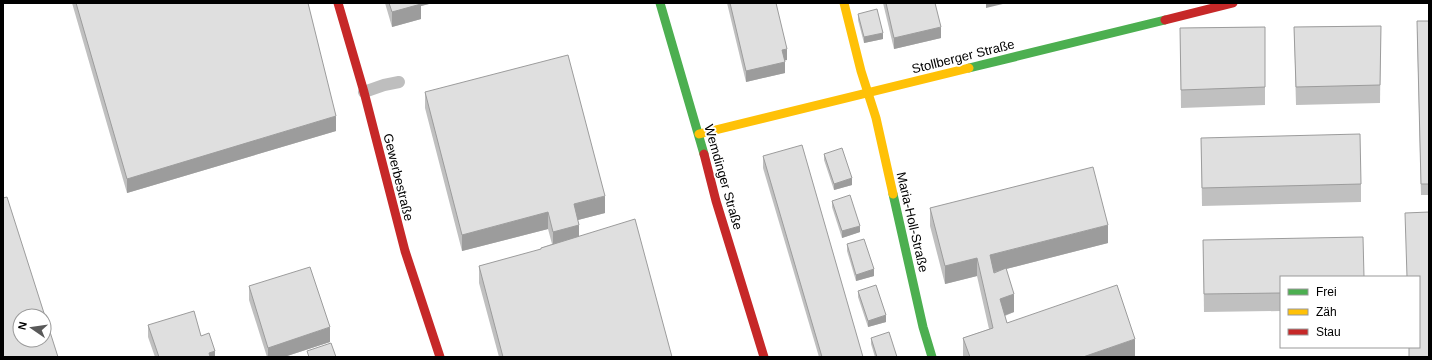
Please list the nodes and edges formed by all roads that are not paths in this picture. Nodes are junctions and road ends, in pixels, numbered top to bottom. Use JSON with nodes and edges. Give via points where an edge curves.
{"nodes":[{"id":1,"x":338,"y":3,"type":"edge"},
{"id":2,"x":660,"y":3,"type":"edge"},
{"id":3,"x":844,"y":3,"type":"edge"},
{"id":4,"x":1233,"y":3,"type":"edge"},
{"id":5,"x":399,"y":82,"type":"dead end"},
{"id":6,"x":364,"y":92,"type":"junction"},
{"id":7,"x":869,"y":93,"type":"junction"},
{"id":8,"x":699,"y":134,"type":"junction"},
{"id":9,"x":440,"y":357,"type":"edge"},
{"id":10,"x":764,"y":357,"type":"edge"},
{"id":11,"x":932,"y":357,"type":"edge"}],
"edges":[{"from":1,"to":6,"type":"street","name":"Gewerbestraße"},
{"from":2,"to":8,"type":"street","name":"Wemdinger Straße"},
{"from":3,"to":7,"type":"street","name":"Maria-Holl-Straße"},
{"from":4,"to":7,"type":"street","name":"Stollberger Straße"},
{"from":5,"to":6,"type":"lane"},
{"from":6,"to":9,"type":"street","name":"Gewerbestraße","via":[[405,251]]},
{"from":7,"to":8,"type":"street","name":"Stollberger Straße"},
{"from":7,"to":11,"type":"street","name":"Maria-Holl-Straße"},
{"from":8,"to":10,"type":"street","name":"Wemdinger Straße","via":[[716,201]]}]}
